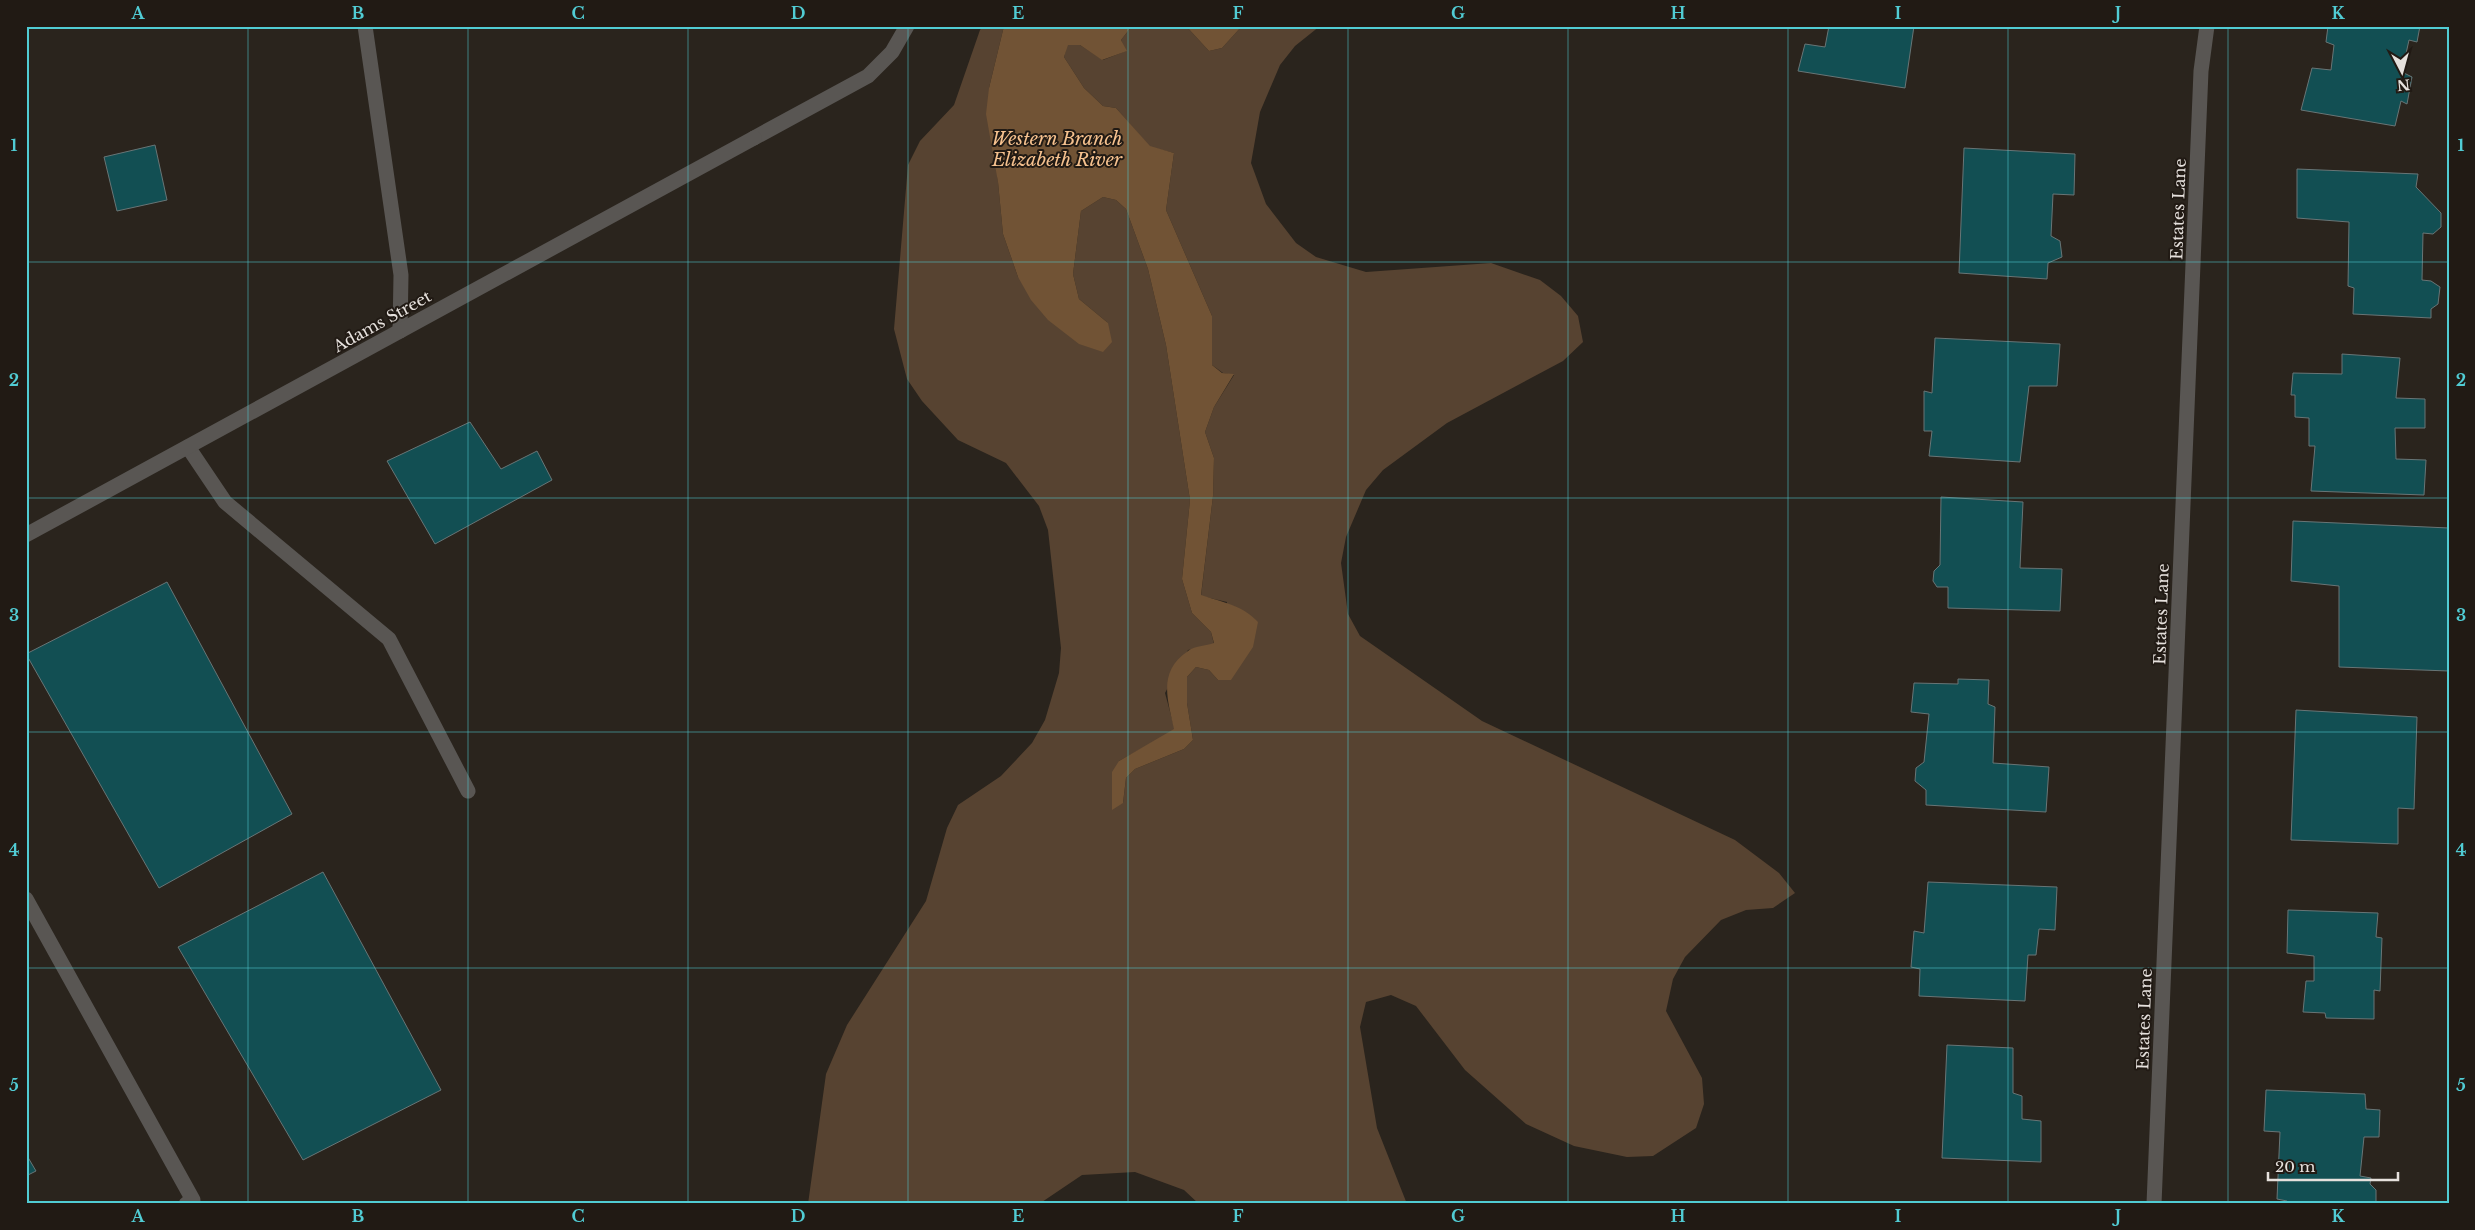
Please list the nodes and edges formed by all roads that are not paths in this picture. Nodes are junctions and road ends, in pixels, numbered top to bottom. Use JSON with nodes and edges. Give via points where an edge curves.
{"nodes":[{"id":1,"x":365,"y":26,"type":"edge"},
{"id":2,"x":907,"y":26,"type":"edge"},
{"id":3,"x":2207,"y":26,"type":"edge"},
{"id":4,"x":400,"y":331,"type":"junction"},
{"id":5,"x":188,"y":446,"type":"junction"},
{"id":6,"x":26,"y":535,"type":"edge"},
{"id":7,"x":468,"y":792,"type":"dead end"},
{"id":8,"x":26,"y":899,"type":"edge"},
{"id":9,"x":186,"y":1204,"type":"edge"},
{"id":10,"x":2154,"y":1204,"type":"edge"}],
"edges":[{"from":1,"to":4,"type":"street","via":[[400,275]]},
{"from":2,"to":4,"type":"street","name":"Adams Street","via":[[892,52],[868,76]]},
{"from":3,"to":10,"type":"street","name":"Estates Lane","via":[[2201,81]]},
{"from":4,"to":5,"type":"street","name":"Adams Street"},
{"from":5,"to":6,"type":"street","name":"Adams Street"},
{"from":5,"to":7,"type":"street","via":[[225,502],[389,640]]},
{"from":8,"to":9,"type":"street","via":[[193,1200]]}]}
